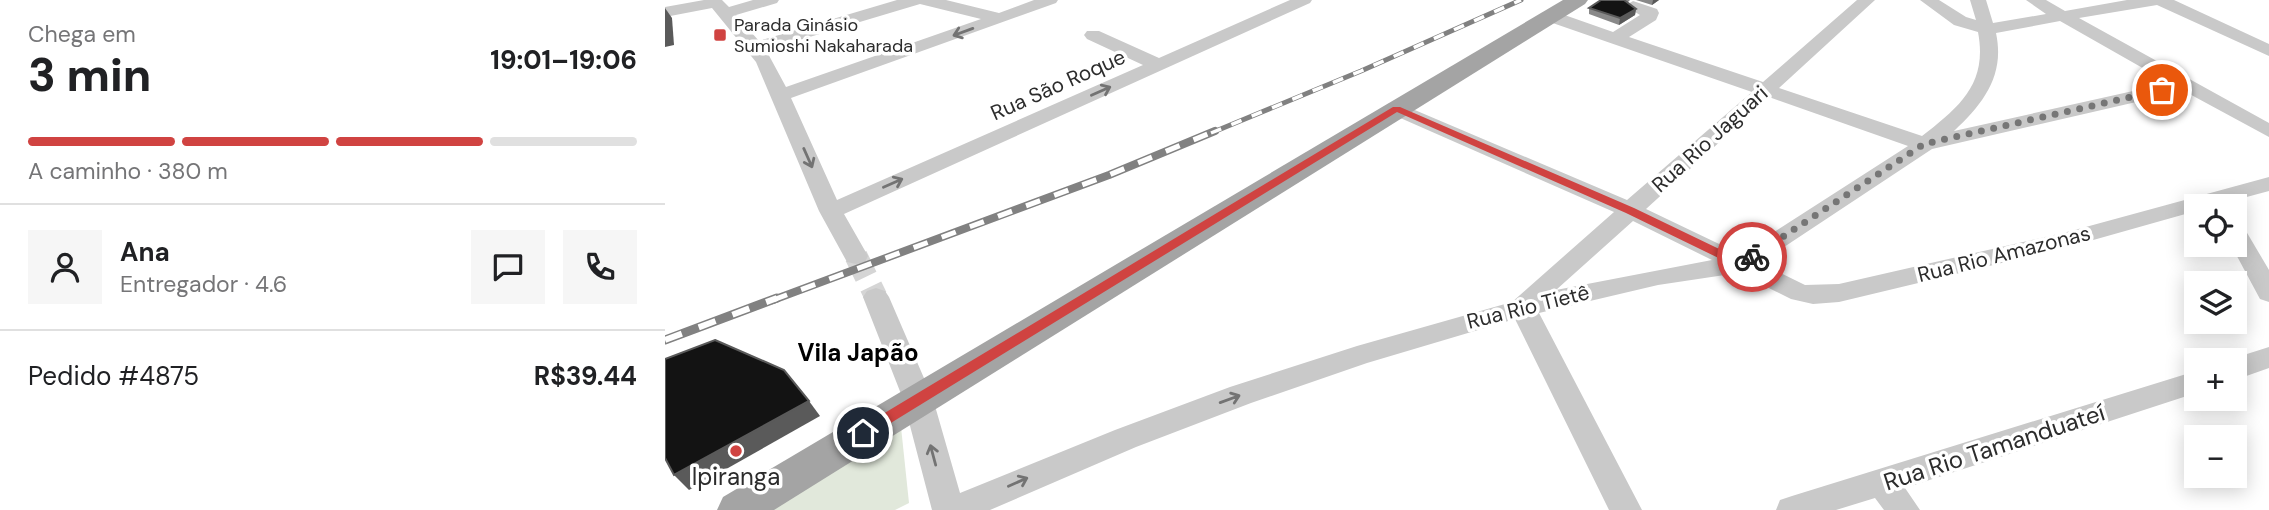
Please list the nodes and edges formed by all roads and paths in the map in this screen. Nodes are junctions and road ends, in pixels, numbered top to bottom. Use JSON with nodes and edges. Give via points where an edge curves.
{"nodes":[{"id":1,"x":771,"y":0,"type":"edge"},
{"id":2,"x":914,"y":0,"type":"edge"},
{"id":3,"x":925,"y":0,"type":"edge"},
{"id":4,"x":1051,"y":0,"type":"edge"},
{"id":5,"x":1304,"y":0,"type":"edge"},
{"id":6,"x":1578,"y":0,"type":"edge"},
{"id":7,"x":1867,"y":0,"type":"edge"},
{"id":8,"x":1928,"y":0,"type":"edge"},
{"id":9,"x":1978,"y":0,"type":"edge"},
{"id":10,"x":2034,"y":0,"type":"edge"},
{"id":11,"x":2156,"y":0,"type":"edge"},
{"id":12,"x":2161,"y":0,"type":"edge"},
{"id":13,"x":1623,"y":2,"type":"edge"},
{"id":14,"x":718,"y":5,"type":"edge"},
{"id":15,"x":665,"y":12,"type":"edge"},
{"id":16,"x":1550,"y":16,"type":"junction"},
{"id":17,"x":2063,"y":16,"type":"junction"},
{"id":18,"x":1000,"y":18,"type":"junction"},
{"id":19,"x":1987,"y":29,"type":"junction"},
{"id":20,"x":1093,"y":35,"type":"dead end"},
{"id":21,"x":1615,"y":38,"type":"junction"},
{"id":22,"x":755,"y":48,"type":"junction"},
{"id":23,"x":2269,"y":51,"type":"edge"},
{"id":24,"x":1159,"y":65,"type":"junction"},
{"id":25,"x":2186,"y":85,"type":"junction"},
{"id":26,"x":1764,"y":91,"type":"junction"},
{"id":27,"x":782,"y":95,"type":"junction"},
{"id":28,"x":1397,"y":109,"type":"junction"},
{"id":29,"x":2269,"y":131,"type":"edge"},
{"id":30,"x":1924,"y":144,"type":"junction"},
{"id":31,"x":2269,"y":184,"type":"edge"},
{"id":32,"x":2243,"y":194,"type":"edge"},
{"id":33,"x":831,"y":211,"type":"junction"},
{"id":34,"x":1630,"y":211,"type":"junction"},
{"id":35,"x":2184,"y":211,"type":"edge"},
{"id":36,"x":2247,"y":253,"type":"edge"},
{"id":37,"x":856,"y":256,"type":"tunnel mouth"},
{"id":38,"x":1741,"y":264,"type":"junction"},
{"id":39,"x":2269,"y":293,"type":"edge"},
{"id":40,"x":876,"y":297,"type":"tunnel mouth"},
{"id":41,"x":1522,"y":306,"type":"junction"},
{"id":42,"x":2269,"y":357,"type":"edge"},
{"id":43,"x":2247,"y":365,"type":"edge"},
{"id":44,"x":2184,"y":386,"type":"edge"},
{"id":45,"x":918,"y":399,"type":"junction"},
{"id":46,"x":1882,"y":483,"type":"junction"},
{"id":47,"x":738,"y":510,"type":"edge"},
{"id":48,"x":948,"y":510,"type":"edge"},
{"id":49,"x":955,"y":510,"type":"edge"},
{"id":50,"x":1626,"y":510,"type":"edge"},
{"id":51,"x":1792,"y":510,"type":"edge"},
{"id":52,"x":1904,"y":510,"type":"edge"}],
"edges":[{"from":1,"to":14,"type":"street"},
{"from":2,"to":22,"type":"street"},
{"from":3,"to":18,"type":"street"},
{"from":4,"to":18,"type":"street"},
{"from":5,"to":24,"type":"street","name":"Rua São Roque"},
{"from":6,"to":16,"type":"main road"},
{"from":7,"to":26,"type":"street","name":"Rua Rio Jaguari"},
{"from":8,"to":19,"type":"street","via":[[1960,21]]},
{"from":9,"to":19,"type":"street","name":"Rua Rio Tietê"},
{"from":10,"to":17,"type":"street"},
{"from":11,"to":17,"type":"street"},
{"from":12,"to":23,"type":"street"},
{"from":13,"to":21,"type":"street","via":[[1651,13]]},
{"from":14,"to":15,"type":"street"},
{"from":14,"to":22,"type":"street"},
{"from":16,"to":21,"type":"street"},
{"from":16,"to":28,"type":"main road"},
{"from":17,"to":19,"type":"street"},
{"from":17,"to":25,"type":"street"},
{"from":18,"to":27,"type":"street","one_way":true},
{"from":19,"to":30,"type":"street","name":"Rua Rio Tietê","via":[[1986,78],[1974,99]]},
{"from":20,"to":24,"type":"street"},
{"from":21,"to":26,"type":"street"},
{"from":22,"to":27,"type":"street"},
{"from":33,"to":24,"type":"street","name":"Rua São Roque","one_way":true},
{"from":25,"to":29,"type":"street"},
{"from":25,"to":30,"type":"street"},
{"from":26,"to":30,"type":"street"},
{"from":26,"to":34,"type":"street","name":"Rua Rio Jaguari"},
{"from":27,"to":33,"type":"street","one_way":true},
{"from":28,"to":34,"type":"street","name":"Rua Rio Amazonas"},
{"from":28,"to":45,"type":"main road"},
{"from":30,"to":38,"type":"street","name":"Rua Rio Tietê"},
{"from":31,"to":32,"type":"street","name":"Rua Rio Amazonas"},
{"from":33,"to":37,"type":"street"},
{"from":34,"to":38,"type":"street","name":"Rua Rio Amazonas"},
{"from":34,"to":41,"type":"street","name":"Rua Rio Jaguari"},
{"from":35,"to":38,"type":"street","name":"Rua Rio Amazonas","via":[[1839,293],[1800,293]]},
{"from":36,"to":39,"type":"street"},
{"from":38,"to":41,"type":"street","name":"Rua Rio Tietê"},
{"from":40,"to":45,"type":"street"},
{"from":49,"to":41,"type":"street","name":"Rua Rio Tietê","one_way":true,"via":[[1214,405]]},
{"from":41,"to":50,"type":"street"},
{"from":42,"to":43,"type":"street"},
{"from":44,"to":46,"type":"street","name":"Rua Rio Tamanduateí"},
{"from":45,"to":47,"type":"main road"},
{"from":48,"to":45,"type":"street","one_way":true},
{"from":46,"to":51,"type":"street","name":"Rua Rio Tamanduateí"},
{"from":46,"to":52,"type":"street"}]}
